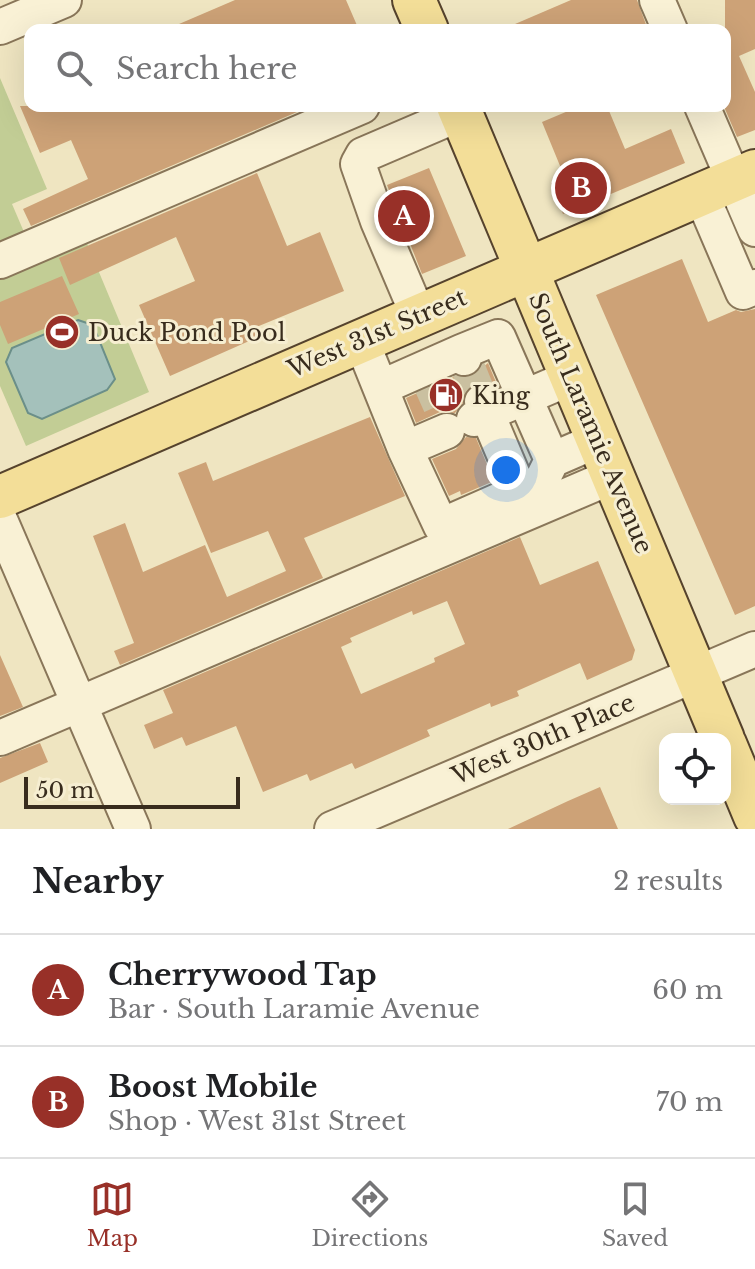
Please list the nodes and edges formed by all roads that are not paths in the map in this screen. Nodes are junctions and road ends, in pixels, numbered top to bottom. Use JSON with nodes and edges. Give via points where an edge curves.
{"nodes":[{"id":1,"x":64,"y":0,"type":"edge"},
{"id":2,"x":414,"y":0,"type":"edge"},
{"id":3,"x":657,"y":0,"type":"edge"},
{"id":4,"x":424,"y":24,"type":"edge"},
{"id":5,"x":667,"y":24,"type":"edge"},
{"id":6,"x":0,"y":27,"type":"edge"},
{"id":7,"x":348,"y":112,"type":"edge"},
{"id":8,"x":456,"y":112,"type":"edge"},
{"id":9,"x":461,"y":112,"type":"edge"},
{"id":10,"x":704,"y":112,"type":"edge"},
{"id":11,"x":730,"y":182,"type":"edge"},
{"id":12,"x":755,"y":229,"type":"edge"},
{"id":13,"x":0,"y":261,"type":"edge"},
{"id":14,"x":526,"y":269,"type":"junction"},
{"id":15,"x":755,"y":287,"type":"edge"},
{"id":16,"x":457,"y":299,"type":"junction"},
{"id":17,"x":418,"y":315,"type":"junction"},
{"id":18,"x":361,"y":340,"type":"junction"},
{"id":19,"x":468,"y":352,"type":"junction"},
{"id":20,"x":572,"y":377,"type":"junction"},
{"id":21,"x":382,"y":387,"type":"junction"},
{"id":22,"x":524,"y":398,"type":"junction"},
{"id":23,"x":473,"y":416,"type":"junction"},
{"id":24,"x":405,"y":449,"type":"junction"},
{"id":25,"x":606,"y":458,"type":"junction"},
{"id":26,"x":552,"y":460,"type":"junction"},
{"id":27,"x":520,"y":492,"type":"junction"},
{"id":28,"x":0,"y":497,"type":"edge"},
{"id":29,"x":0,"y":520,"type":"edge"},
{"id":30,"x":755,"y":649,"type":"edge"},
{"id":31,"x":696,"y":675,"type":"junction"},
{"id":32,"x":79,"y":704,"type":"junction"},
{"id":33,"x":721,"y":733,"type":"edge"},
{"id":34,"x":0,"y":738,"type":"edge"},
{"id":35,"x":731,"y":758,"type":"edge"},
{"id":36,"x":755,"y":816,"type":"edge"},
{"id":37,"x":133,"y":829,"type":"edge"},
{"id":38,"x":332,"y":829,"type":"edge"}],
"edges":[{"from":1,"to":6,"type":"street"},
{"from":2,"to":4,"type":"main road"},
{"from":3,"to":5,"type":"street"},
{"from":7,"to":13,"type":"street"},
{"from":8,"to":17,"type":"street","via":[[363,155],[358,164]]},
{"from":9,"to":14,"type":"main road","name":"South Laramie Avenue"},
{"from":10,"to":11,"type":"street"},
{"from":11,"to":12,"type":"street"},
{"from":11,"to":14,"type":"main road","name":"West 31st Street"},
{"from":11,"to":15,"type":"street","via":[[743,292]]},
{"from":14,"to":16,"type":"main road","name":"West 31st Street"},
{"from":14,"to":20,"type":"main road","name":"South Laramie Avenue"},
{"from":16,"to":17,"type":"main road","name":"West 31st Street"},
{"from":16,"to":19,"type":"street"},
{"from":17,"to":18,"type":"main road","name":"West 31st Street"},
{"from":18,"to":21,"type":"street"},
{"from":18,"to":28,"type":"main road","name":"West 31st Street"},
{"from":19,"to":21,"type":"street"},
{"from":19,"to":22,"type":"street","via":[[498,337]]},
{"from":20,"to":22,"type":"street"},
{"from":20,"to":25,"type":"main road","name":"South Laramie Avenue"},
{"from":21,"to":24,"type":"street"},
{"from":22,"to":23,"type":"street"},
{"from":22,"to":26,"type":"street"},
{"from":23,"to":24,"type":"street"},
{"from":23,"to":27,"type":"street"},
{"from":24,"to":27,"type":"street","via":[[441,526]]},
{"from":25,"to":26,"type":"street"},
{"from":25,"to":31,"type":"main road","name":"South Laramie Avenue"},
{"from":25,"to":32,"type":"street"},
{"from":26,"to":27,"type":"street","via":[[541,482]]},
{"from":29,"to":32,"type":"street"},
{"from":30,"to":31,"type":"street","name":"West 30th Place"},
{"from":31,"to":33,"type":"main road","name":"South Laramie Avenue"},
{"from":31,"to":38,"type":"street","name":"West 30th Place"},
{"from":32,"to":34,"type":"street"},
{"from":32,"to":37,"type":"street"},
{"from":35,"to":36,"type":"main road","name":"South Laramie Avenue"}]}
